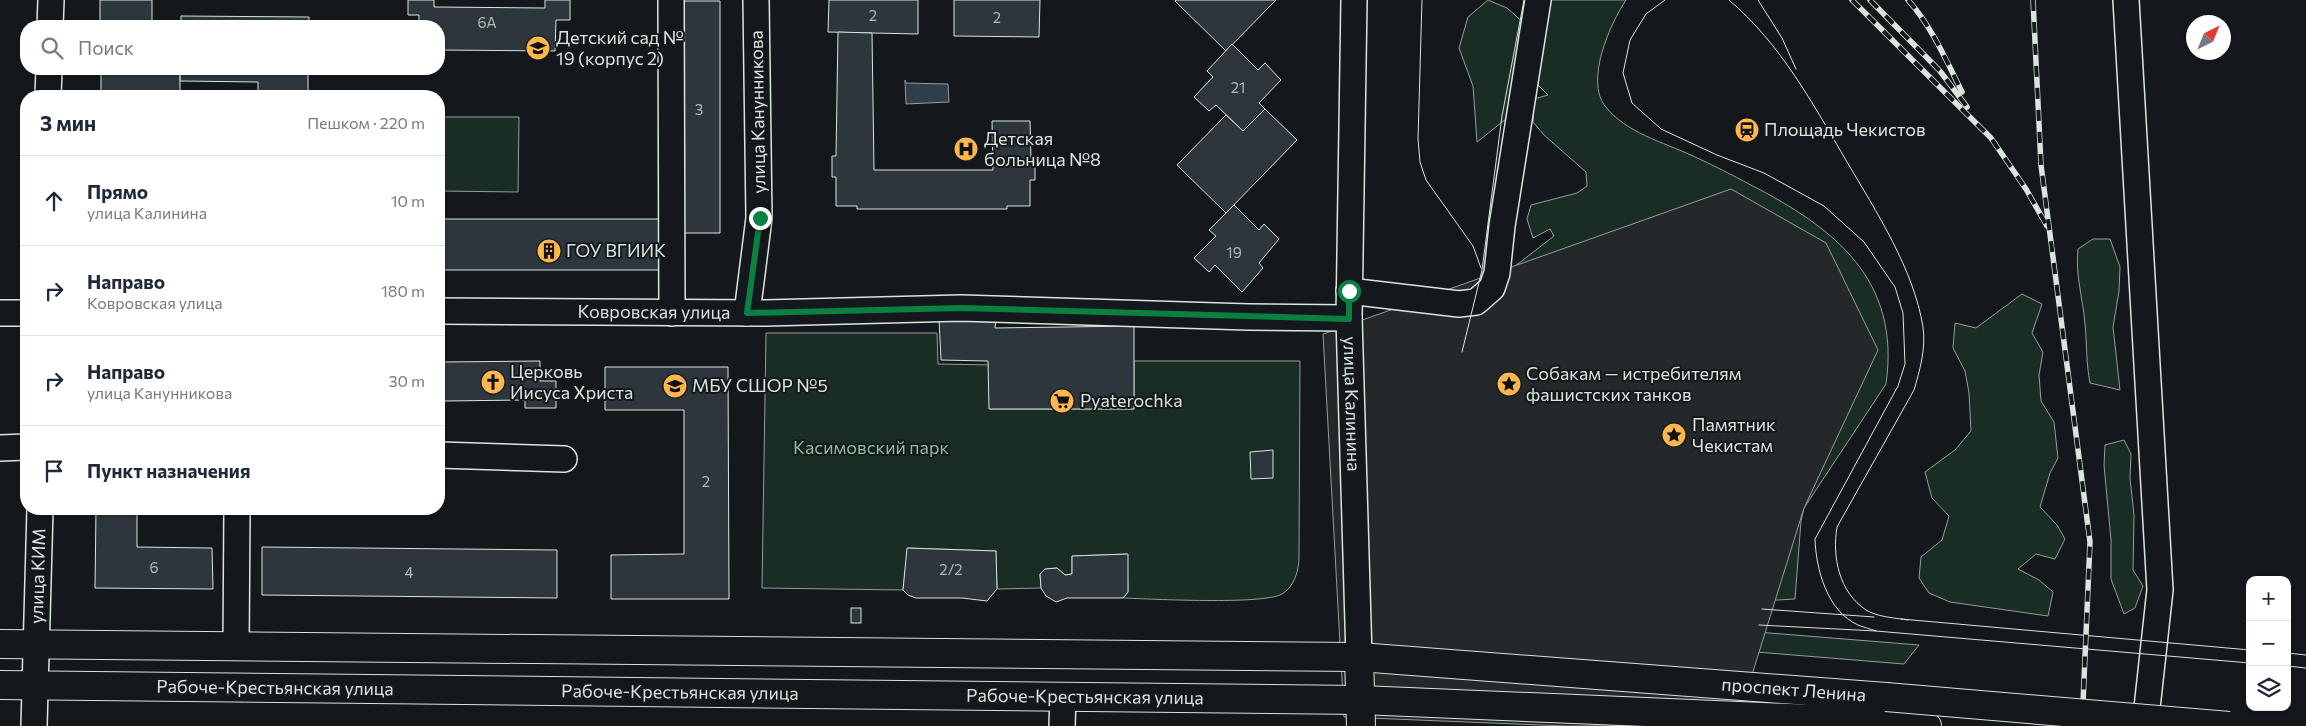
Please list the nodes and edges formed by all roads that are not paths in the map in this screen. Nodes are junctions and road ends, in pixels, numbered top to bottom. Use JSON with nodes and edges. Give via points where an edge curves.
{"nodes":[{"id":1,"x":51,"y":0,"type":"edge"},
{"id":2,"x":671,"y":0,"type":"edge"},
{"id":3,"x":756,"y":0,"type":"edge"},
{"id":4,"x":1354,"y":0,"type":"edge"},
{"id":5,"x":1538,"y":0,"type":"edge"},
{"id":6,"x":2126,"y":0,"type":"edge"},
{"id":7,"x":50,"y":20,"type":"edge"},
{"id":8,"x":49,"y":75,"type":"edge"},
{"id":9,"x":48,"y":90,"type":"edge"},
{"id":10,"x":1349,"y":291,"type":"junction"},
{"id":11,"x":445,"y":311,"type":"edge"},
{"id":12,"x":0,"y":313,"type":"edge"},
{"id":13,"x":20,"y":313,"type":"edge"},
{"id":14,"x":672,"y":313,"type":"junction"},
{"id":15,"x":747,"y":313,"type":"junction"},
{"id":16,"x":1349,"y":318,"type":"junction"},
{"id":17,"x":20,"y":447,"type":"edge"},
{"id":18,"x":0,"y":448,"type":"edge"},
{"id":19,"x":445,"y":455,"type":"edge"},
{"id":20,"x":564,"y":459,"type":"dead end"},
{"id":21,"x":40,"y":515,"type":"edge"},
{"id":22,"x":237,"y":515,"type":"edge"},
{"id":23,"x":0,"y":644,"type":"edge"},
{"id":24,"x":36,"y":644,"type":"junction"},
{"id":25,"x":236,"y":646,"type":"junction"},
{"id":26,"x":1359,"y":657,"type":"junction"},
{"id":27,"x":0,"y":684,"type":"edge"},
{"id":28,"x":34,"y":685,"type":"junction"},
{"id":29,"x":1064,"y":697,"type":"junction"},
{"id":30,"x":1884,"y":709,"type":"junction"},
{"id":31,"x":1361,"y":713,"type":"edge"},
{"id":32,"x":34,"y":726,"type":"edge"},
{"id":33,"x":1062,"y":726,"type":"edge"},
{"id":34,"x":1927,"y":726,"type":"edge"},
{"id":35,"x":2145,"y":726,"type":"edge"},
{"id":36,"x":2229,"y":726,"type":"edge"}],
"edges":[{"from":1,"to":7,"type":"street"},
{"from":2,"to":14,"type":"street"},
{"from":3,"to":15,"type":"street","name":"улица Канунникова","via":[[760,218]]},
{"from":4,"to":10,"type":"street","name":"улица Калинина"},
{"from":5,"to":10,"type":"street","via":[[1497,273],[1492,288],[1476,302],[1459,304]]},
{"from":6,"to":35,"type":"street","via":[[2160,590]]},
{"from":8,"to":9,"type":"street"},
{"from":10,"to":16,"type":"street","name":"улица Калинина"},
{"from":11,"to":14,"type":"street","name":"Ковровская улица"},
{"from":12,"to":13,"type":"street"},
{"from":14,"to":15,"type":"street","name":"Ковровская улица"},
{"from":15,"to":16,"type":"street","name":"Ковровская улица","via":[[961,308]]},
{"from":16,"to":26,"type":"street","name":"улица Калинина"},
{"from":17,"to":18,"type":"street"},
{"from":19,"to":20,"type":"street"},
{"from":21,"to":24,"type":"street","name":"улица КИМ"},
{"from":22,"to":25,"type":"street"},
{"from":23,"to":24,"type":"main road"},
{"from":24,"to":25,"type":"main road"},
{"from":24,"to":28,"type":"street","name":"улица КИМ"},
{"from":25,"to":26,"type":"main road"},
{"from":26,"to":30,"type":"main road","name":"проспект Ленина"},
{"from":26,"to":31,"type":"main road"},
{"from":27,"to":28,"type":"main road","name":"Рабоче-Крестьянская улица"},
{"from":28,"to":29,"type":"main road","name":"Рабоче-Крестьянская улица"},
{"from":28,"to":32,"type":"street"},
{"from":29,"to":31,"type":"main road","name":"Рабоче-Крестьянская улица"},
{"from":29,"to":33,"type":"street"},
{"from":30,"to":31,"type":"main road","name":"проспект Ленина"},
{"from":30,"to":34,"type":"main road","name":"проспект Ленина"},
{"from":30,"to":36,"type":"main road","name":"проспект Ленина","bridge":true}]}
